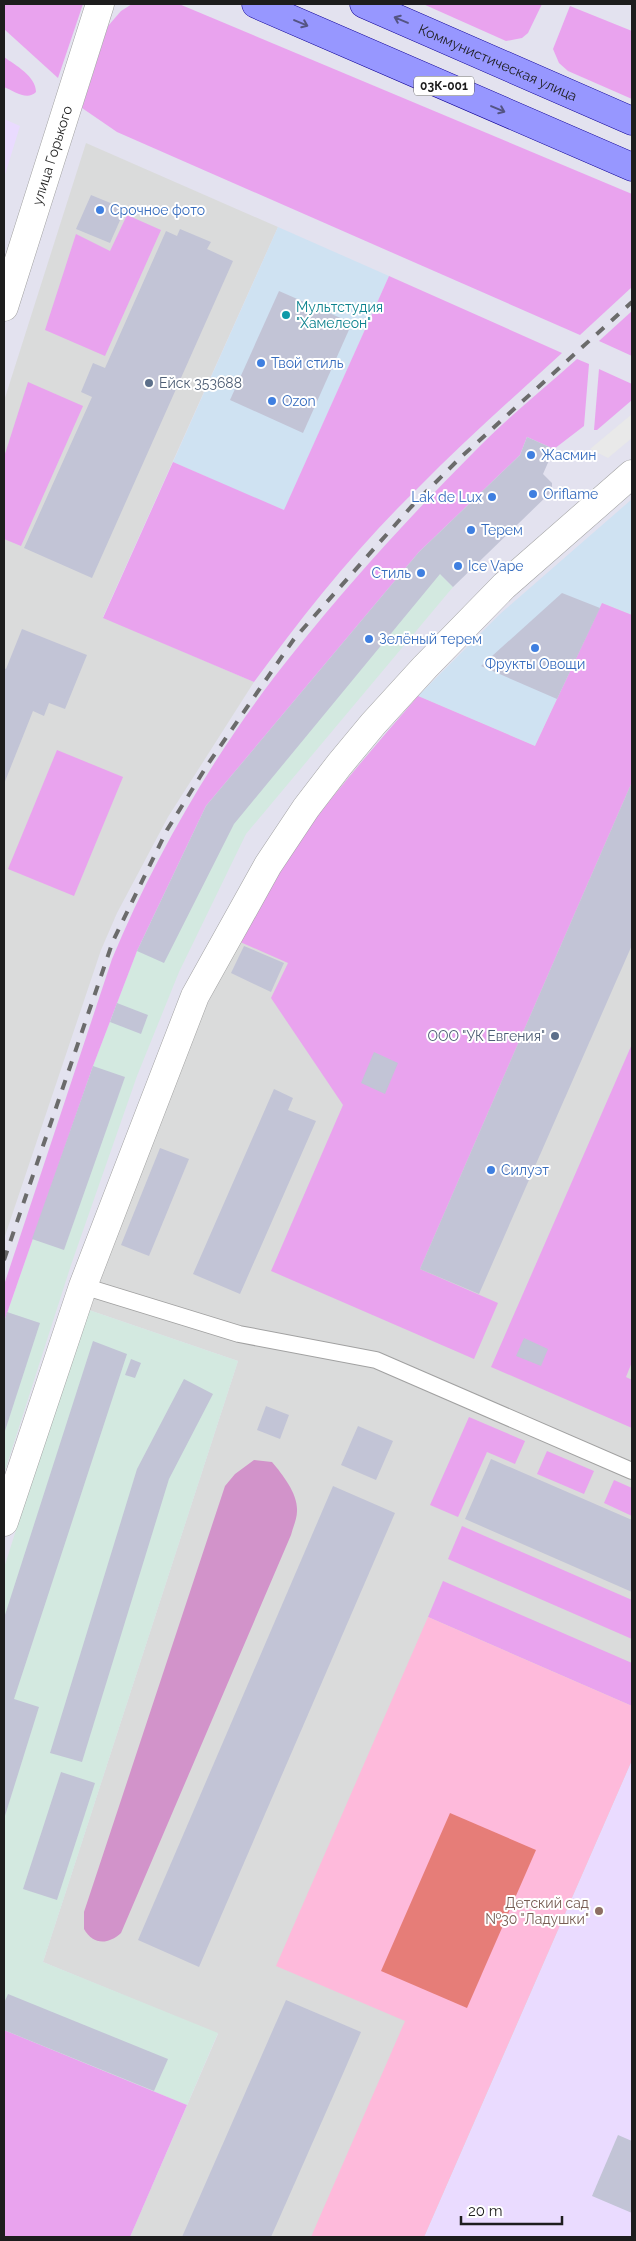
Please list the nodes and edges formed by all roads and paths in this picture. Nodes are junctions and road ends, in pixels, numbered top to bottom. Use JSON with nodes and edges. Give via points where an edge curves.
{"nodes":[{"id":1,"x":100,"y":4,"type":"edge"},
{"id":2,"x":256,"y":4,"type":"edge"},
{"id":3,"x":364,"y":4,"type":"edge"},
{"id":4,"x":632,"y":121,"type":"edge"},
{"id":5,"x":632,"y":167,"type":"edge"},
{"id":6,"x":4,"y":307,"type":"edge"},
{"id":7,"x":632,"y":474,"type":"edge"},
{"id":8,"x":83,"y":1286,"type":"junction"},
{"id":9,"x":632,"y":1471,"type":"edge"},
{"id":10,"x":4,"y":1522,"type":"edge"}],
"edges":[{"from":1,"to":6,"type":"street","name":"улица Горького"},
{"from":2,"to":5,"type":"main road","number":"03К-001","one_way":true},
{"from":4,"to":3,"type":"main road","name":"Коммунистическая улица","one_way":true},
{"from":7,"to":8,"type":"street","via":[[504,586],[431,660],[339,765],[278,848],[195,996]]},
{"from":8,"to":9,"type":"lane","via":[[239,1334],[376,1360]]},
{"from":8,"to":10,"type":"street"}]}
